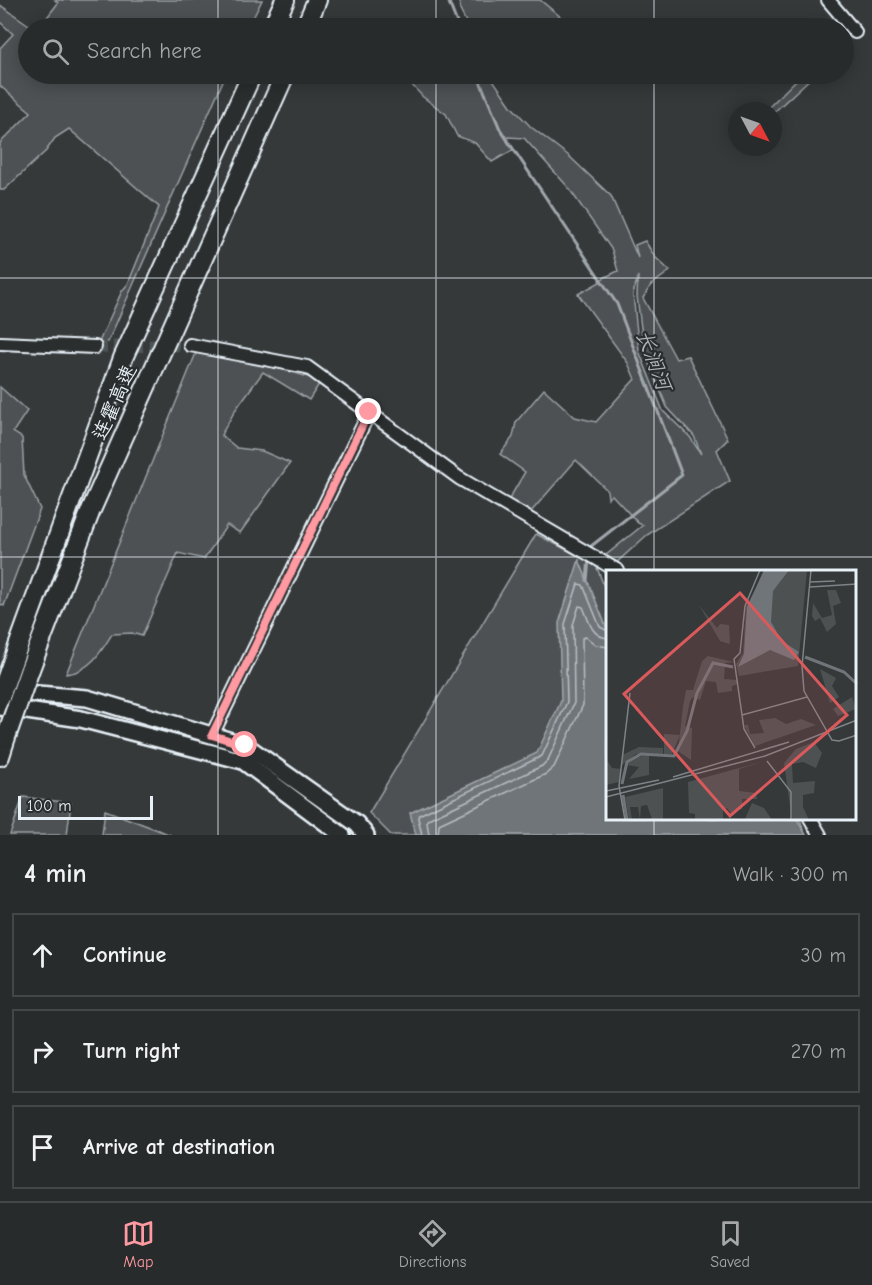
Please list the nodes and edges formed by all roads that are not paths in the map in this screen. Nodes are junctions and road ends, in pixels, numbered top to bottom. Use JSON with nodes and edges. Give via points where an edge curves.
{"nodes":[{"id":1,"x":285,"y":0,"type":"edge"},
{"id":2,"x":317,"y":0,"type":"edge"},
{"id":3,"x":828,"y":0,"type":"edge"},
{"id":4,"x":277,"y":18,"type":"edge"},
{"id":5,"x":309,"y":18,"type":"edge"},
{"id":6,"x":843,"y":18,"type":"edge"},
{"id":7,"x":247,"y":84,"type":"edge"},
{"id":8,"x":281,"y":84,"type":"edge"},
{"id":9,"x":0,"y":343,"type":"edge"},
{"id":10,"x":190,"y":345,"type":"tunnel mouth"},
{"id":11,"x":94,"y":347,"type":"tunnel mouth"},
{"id":12,"x":369,"y":412,"type":"junction"},
{"id":13,"x":616,"y":570,"type":"edge"},
{"id":14,"x":0,"y":691,"type":"edge"},
{"id":15,"x":0,"y":697,"type":"edge"},
{"id":16,"x":0,"y":707,"type":"edge"},
{"id":17,"x":212,"y":735,"type":"junction"},
{"id":18,"x":0,"y":756,"type":"edge"},
{"id":19,"x":811,"y":820,"type":"edge"},
{"id":20,"x":361,"y":830,"type":"edge"},
{"id":21,"x":342,"y":835,"type":"edge"},
{"id":22,"x":820,"y":835,"type":"edge"}],
"edges":[{"from":1,"to":4,"type":"highway"},
{"from":2,"to":5,"type":"highway"},
{"from":3,"to":6,"type":"street"},
{"from":7,"to":15,"type":"highway","name":"连霍高速","bridge":true,"via":[[123,358]]},
{"from":8,"to":18,"type":"highway","name":"连霍高速","bridge":true,"via":[[91,510]]},
{"from":9,"to":11,"type":"street"},
{"from":10,"to":12,"type":"street","via":[[307,367]]},
{"from":12,"to":13,"type":"street","via":[[459,478]]},
{"from":12,"to":17,"type":"street"},
{"from":14,"to":17,"type":"main road","via":[[87,698]]},
{"from":16,"to":21,"type":"main road","via":[[81,719],[243,761]]},
{"from":17,"to":20,"type":"main road","via":[[245,745]]},
{"from":19,"to":22,"type":"street"}]}
